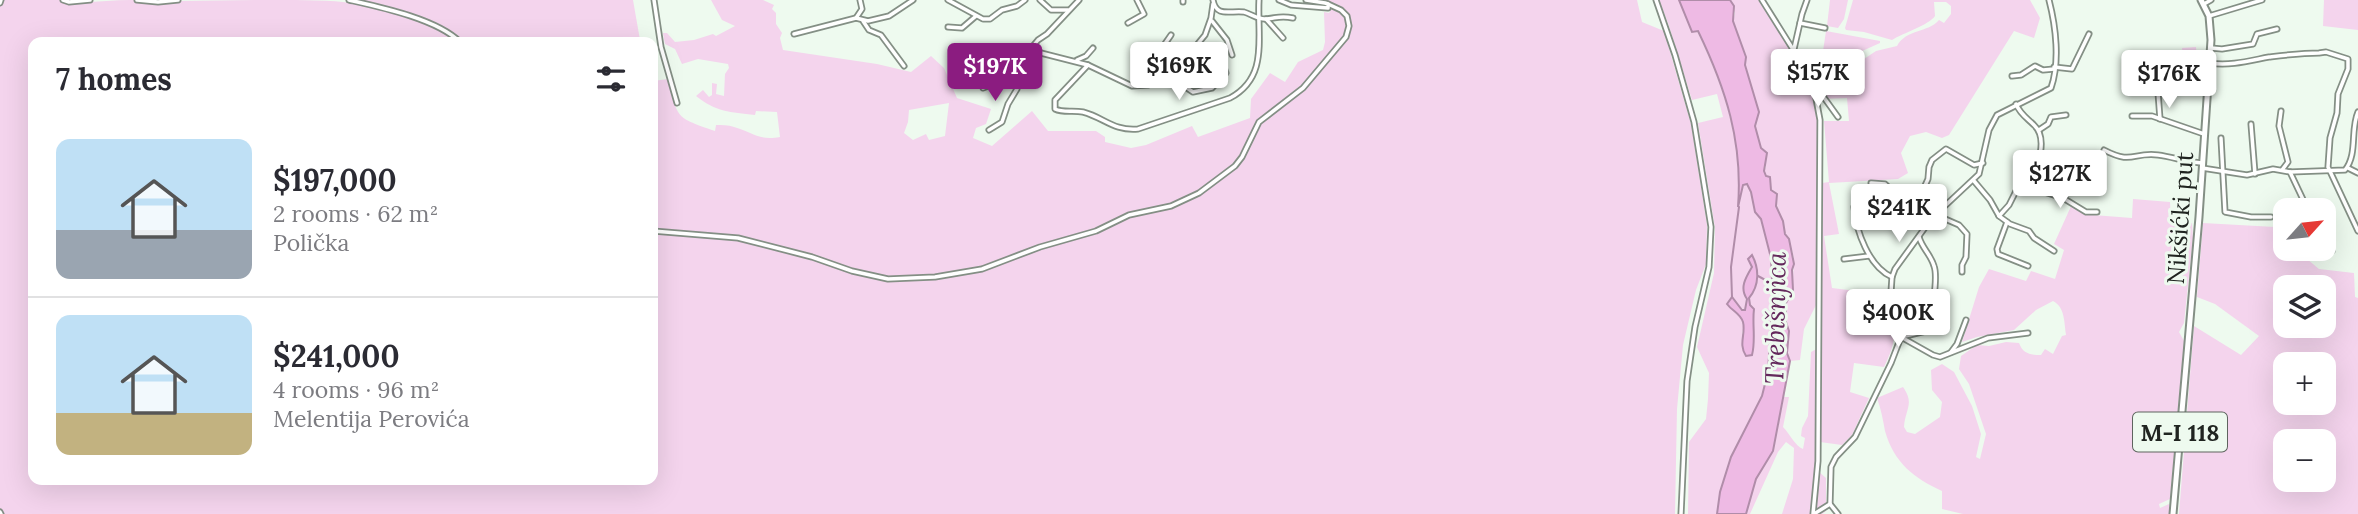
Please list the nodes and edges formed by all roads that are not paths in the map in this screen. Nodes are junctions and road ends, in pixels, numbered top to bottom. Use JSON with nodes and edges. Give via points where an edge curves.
{"nodes":[{"id":1,"x":63,"y":0,"type":"edge"},
{"id":2,"x":90,"y":0,"type":"edge"},
{"id":3,"x":137,"y":0,"type":"edge"},
{"id":4,"x":178,"y":0,"type":"edge"},
{"id":5,"x":349,"y":0,"type":"edge"},
{"id":6,"x":654,"y":0,"type":"edge"},
{"id":7,"x":860,"y":0,"type":"edge"},
{"id":8,"x":913,"y":0,"type":"edge"},
{"id":9,"x":948,"y":0,"type":"edge"},
{"id":10,"x":1026,"y":0,"type":"edge"},
{"id":11,"x":1040,"y":0,"type":"edge"},
{"id":12,"x":1079,"y":0,"type":"edge"},
{"id":13,"x":1137,"y":0,"type":"edge"},
{"id":14,"x":1259,"y":0,"type":"edge"},
{"id":15,"x":1279,"y":0,"type":"edge"},
{"id":16,"x":1306,"y":0,"type":"edge"},
{"id":17,"x":1656,"y":0,"type":"edge"},
{"id":18,"x":1762,"y":0,"type":"edge"},
{"id":19,"x":1807,"y":0,"type":"edge"},
{"id":20,"x":2049,"y":0,"type":"edge"},
{"id":21,"x":2211,"y":0,"type":"edge"},
{"id":22,"x":2262,"y":0,"type":"edge"},
{"id":23,"x":1213,"y":2,"type":"edge"},
{"id":24,"x":2202,"y":2,"type":"edge"},
{"id":25,"x":1328,"y":4,"type":"junction"},
{"id":26,"x":1070,"y":9,"type":"junction"},
{"id":27,"x":977,"y":16,"type":"junction"},
{"id":28,"x":2209,"y":16,"type":"junction"},
{"id":29,"x":856,"y":18,"type":"junction"},
{"id":30,"x":1259,"y":18,"type":"junction"},
{"id":31,"x":1293,"y":18,"type":"dead end"},
{"id":32,"x":1266,"y":19,"type":"junction"},
{"id":33,"x":1211,"y":20,"type":"junction"},
{"id":34,"x":863,"y":21,"type":"junction"},
{"id":35,"x":1128,"y":23,"type":"dead end"},
{"id":36,"x":1800,"y":23,"type":"junction"},
{"id":37,"x":948,"y":27,"type":"dead end"},
{"id":38,"x":1825,"y":28,"type":"dead end"},
{"id":39,"x":2277,"y":29,"type":"dead end"},
{"id":40,"x":794,"y":34,"type":"dead end"},
{"id":41,"x":2089,"y":34,"type":"dead end"},
{"id":42,"x":1171,"y":35,"type":"dead end"},
{"id":43,"x":451,"y":37,"type":"edge"},
{"id":44,"x":1283,"y":38,"type":"dead end"},
{"id":45,"x":1093,"y":48,"type":"dead end"},
{"id":46,"x":1193,"y":48,"type":"junction"},
{"id":47,"x":1794,"y":48,"type":"junction"},
{"id":48,"x":2211,"y":48,"type":"junction"},
{"id":49,"x":1028,"y":50,"type":"junction"},
{"id":50,"x":1232,"y":55,"type":"dead end"},
{"id":51,"x":1178,"y":57,"type":"junction"},
{"id":52,"x":1075,"y":61,"type":"junction"},
{"id":53,"x":2209,"y":63,"type":"junction"},
{"id":54,"x":1088,"y":65,"type":"junction"},
{"id":55,"x":904,"y":66,"type":"dead end"},
{"id":56,"x":2054,"y":68,"type":"junction"},
{"id":57,"x":1008,"y":76,"type":"junction"},
{"id":58,"x":2012,"y":76,"type":"dead end"},
{"id":59,"x":2157,"y":79,"type":"dead end"},
{"id":60,"x":983,"y":88,"type":"dead end"},
{"id":61,"x":1187,"y":88,"type":"dead end"},
{"id":62,"x":1814,"y":88,"type":"junction"},
{"id":63,"x":677,"y":103,"type":"dead end"},
{"id":64,"x":2016,"y":104,"type":"junction"},
{"id":65,"x":2281,"y":111,"type":"dead end"},
{"id":66,"x":2358,"y":113,"type":"edge"},
{"id":67,"x":2066,"y":115,"type":"dead end"},
{"id":68,"x":2132,"y":116,"type":"dead end"},
{"id":69,"x":1838,"y":117,"type":"dead end"},
{"id":70,"x":2160,"y":119,"type":"junction"},
{"id":71,"x":2250,"y":124,"type":"dead end"},
{"id":72,"x":989,"y":130,"type":"dead end"},
{"id":73,"x":2039,"y":130,"type":"junction"},
{"id":74,"x":2204,"y":134,"type":"junction"},
{"id":75,"x":2221,"y":138,"type":"dead end"},
{"id":76,"x":2104,"y":150,"type":"dead end"},
{"id":77,"x":1983,"y":163,"type":"junction"},
{"id":78,"x":2202,"y":166,"type":"junction"},
{"id":79,"x":2348,"y":168,"type":"junction"},
{"id":80,"x":2282,"y":170,"type":"junction"},
{"id":81,"x":2328,"y":170,"type":"junction"},
{"id":82,"x":2223,"y":171,"type":"junction"},
{"id":83,"x":2290,"y":172,"type":"junction"},
{"id":84,"x":2358,"y":173,"type":"edge"},
{"id":85,"x":2255,"y":174,"type":"junction"},
{"id":86,"x":1974,"y":181,"type":"junction"},
{"id":87,"x":1871,"y":183,"type":"dead end"},
{"id":88,"x":2026,"y":186,"type":"junction"},
{"id":89,"x":2302,"y":198,"type":"edge"},
{"id":90,"x":1854,"y":207,"type":"dead end"},
{"id":91,"x":1920,"y":209,"type":"junction"},
{"id":92,"x":2096,"y":212,"type":"dead end"},
{"id":93,"x":1999,"y":216,"type":"junction"},
{"id":94,"x":1934,"y":217,"type":"junction"},
{"id":95,"x":2271,"y":217,"type":"dead end"},
{"id":96,"x":2007,"y":222,"type":"junction"},
{"id":97,"x":658,"y":231,"type":"edge"},
{"id":98,"x":2358,"y":231,"type":"edge"},
{"id":99,"x":1919,"y":236,"type":"junction"},
{"id":100,"x":2054,"y":251,"type":"dead end"},
{"id":101,"x":1869,"y":256,"type":"junction"},
{"id":102,"x":1844,"y":259,"type":"dead end"},
{"id":103,"x":2028,"y":266,"type":"dead end"},
{"id":104,"x":1962,"y":272,"type":"dead end"},
{"id":105,"x":1892,"y":277,"type":"junction"},
{"id":106,"x":1966,"y":320,"type":"dead end"},
{"id":107,"x":2028,"y":333,"type":"dead end"},
{"id":108,"x":1900,"y":337,"type":"junction"},
{"id":109,"x":1950,"y":354,"type":"junction"},
{"id":110,"x":1830,"y":504,"type":"junction"},
{"id":111,"x":1835,"y":513,"type":"edge"},
{"id":112,"x":1681,"y":514,"type":"edge"},
{"id":113,"x":1813,"y":514,"type":"edge"},
{"id":114,"x":2173,"y":514,"type":"edge"}],
"edges":[{"from":1,"to":2,"type":"street"},
{"from":3,"to":4,"type":"street"},
{"from":5,"to":43,"type":"street","via":[[419,19]]},
{"from":6,"to":63,"type":"street"},
{"from":7,"to":29,"type":"street","via":[[862,9]]},
{"from":8,"to":34,"type":"street","via":[[889,16]]},
{"from":9,"to":27,"type":"street"},
{"from":10,"to":27,"type":"street","via":[[990,19]]},
{"from":11,"to":26,"type":"street","via":[[1051,10]]},
{"from":12,"to":26,"type":"street"},
{"from":13,"to":35,"type":"street","via":[[1144,14]]},
{"from":14,"to":30,"type":"street"},
{"from":15,"to":25,"type":"street","via":[[1324,9]]},
{"from":16,"to":25,"type":"street"},
{"from":17,"to":112,"type":"street","via":[[1694,122],[1711,227],[1709,267],[1687,381]]},
{"from":18,"to":47,"type":"street"},
{"from":19,"to":36,"type":"street"},
{"from":20,"to":56,"type":"street","via":[[2055,32]]},
{"from":21,"to":24,"type":"street","name":"Nikšićki put"},
{"from":22,"to":28,"type":"street"},
{"from":23,"to":30,"type":"street","via":[[1224,13],[1245,12]]},
{"from":23,"to":33,"type":"street"},
{"from":24,"to":28,"type":"main road","name":"Nikšićki put","number":"M-I 118"},
{"from":25,"to":97,"type":"street","via":[[1347,16],[1346,37],[1303,88],[1259,122],[1235,166],[1199,193],[1171,206],[1129,215],[1096,231],[982,269],[935,277],[888,279],[738,237]]},
{"from":26,"to":49,"type":"street"},
{"from":27,"to":37,"type":"street","via":[[962,29]]},
{"from":28,"to":48,"type":"main road","name":"Nikšićki put","number":"M-I 118"},
{"from":29,"to":34,"type":"street"},
{"from":29,"to":40,"type":"street"},
{"from":30,"to":32,"type":"street"},
{"from":30,"to":54,"type":"street","via":[[1256,70],[1242,90],[1138,129],[1118,128],[1082,112],[1055,109],[1055,100]]},
{"from":31,"to":32,"type":"street"},
{"from":32,"to":44,"type":"street"},
{"from":33,"to":46,"type":"street"},
{"from":33,"to":50,"type":"street"},
{"from":34,"to":55,"type":"street"},
{"from":36,"to":38,"type":"street"},
{"from":36,"to":47,"type":"street"},
{"from":39,"to":48,"type":"street","via":[[2257,34],[2253,44]]},
{"from":41,"to":56,"type":"street","via":[[2072,69]]},
{"from":42,"to":51,"type":"street","via":[[1162,48]]},
{"from":45,"to":52,"type":"street"},
{"from":46,"to":51,"type":"street"},
{"from":46,"to":61,"type":"street","via":[[1220,64],[1226,73],[1209,89],[1193,92]]},
{"from":47,"to":62,"type":"street"},
{"from":48,"to":53,"type":"main road","name":"Nikšićki put","number":"M-I 118"},
{"from":49,"to":52,"type":"street"},
{"from":49,"to":57,"type":"street"},
{"from":51,"to":54,"type":"street","via":[[1153,82],[1139,87]]},
{"from":52,"to":54,"type":"street"},
{"from":53,"to":74,"type":"main road","name":"Nikšićki put","number":"M-I 118"},
{"from":53,"to":81,"type":"street","via":[[2239,65],[2319,52],[2348,59],[2330,138]]},
{"from":56,"to":58,"type":"street","via":[[2035,66]]},
{"from":56,"to":64,"type":"street","via":[[2048,90]]},
{"from":57,"to":60,"type":"street"},
{"from":57,"to":72,"type":"street","via":[[1017,89],[1002,122]]},
{"from":59,"to":70,"type":"street"},
{"from":62,"to":69,"type":"street"},
{"from":62,"to":113,"type":"street","via":[[1820,120],[1821,189],[1818,461]]},
{"from":64,"to":73,"type":"street"},
{"from":64,"to":77,"type":"street","via":[[1992,122]]},
{"from":65,"to":80,"type":"street","via":[[2279,127],[2288,162]]},
{"from":66,"to":79,"type":"street"},
{"from":67,"to":73,"type":"street","via":[[2051,117]]},
{"from":68,"to":70,"type":"street"},
{"from":70,"to":74,"type":"street"},
{"from":71,"to":85,"type":"street"},
{"from":73,"to":88,"type":"street","via":[[2040,153]]},
{"from":74,"to":78,"type":"main road","name":"Nikšićki put","number":"M-I 118"},
{"from":75,"to":82,"type":"street"},
{"from":76,"to":78,"type":"street","via":[[2118,158],[2158,155]]},
{"from":77,"to":86,"type":"street"},
{"from":77,"to":91,"type":"street","via":[[1974,164],[1946,149],[1937,155],[1928,167]]},
{"from":78,"to":82,"type":"street"},
{"from":78,"to":114,"type":"main road","name":"Nikšićki put","number":"M-I 118"},
{"from":79,"to":81,"type":"street"},
{"from":79,"to":84,"type":"street"},
{"from":80,"to":83,"type":"street"},
{"from":80,"to":85,"type":"street"},
{"from":81,"to":83,"type":"street"},
{"from":81,"to":98,"type":"street"},
{"from":82,"to":85,"type":"street"},
{"from":82,"to":95,"type":"street","via":[[2225,212]]},
{"from":83,"to":89,"type":"street"},
{"from":86,"to":93,"type":"street"},
{"from":86,"to":94,"type":"street"},
{"from":87,"to":91,"type":"street","via":[[1885,184]]},
{"from":88,"to":92,"type":"street"},
{"from":88,"to":93,"type":"street","via":[[2017,189]]},
{"from":90,"to":101,"type":"street"},
{"from":91,"to":94,"type":"street"},
{"from":93,"to":96,"type":"street"},
{"from":94,"to":99,"type":"street"},
{"from":94,"to":104,"type":"street","via":[[1959,225],[1967,234]]},
{"from":96,"to":100,"type":"street","via":[[2029,230]]},
{"from":96,"to":103,"type":"street","via":[[1998,254]]},
{"from":99,"to":105,"type":"street"},
{"from":99,"to":108,"type":"street","via":[[1935,266],[1931,318],[1926,331]]},
{"from":101,"to":102,"type":"street"},
{"from":101,"to":105,"type":"street","via":[[1880,271]]},
{"from":105,"to":108,"type":"street"},
{"from":106,"to":109,"type":"street"},
{"from":107,"to":109,"type":"street","via":[[1989,338]]},
{"from":108,"to":109,"type":"street","via":[[1933,355]]},
{"from":108,"to":110,"type":"street","via":[[1854,437],[1831,467]]},
{"from":110,"to":111,"type":"street"},
{"from":110,"to":113,"type":"street"}]}
